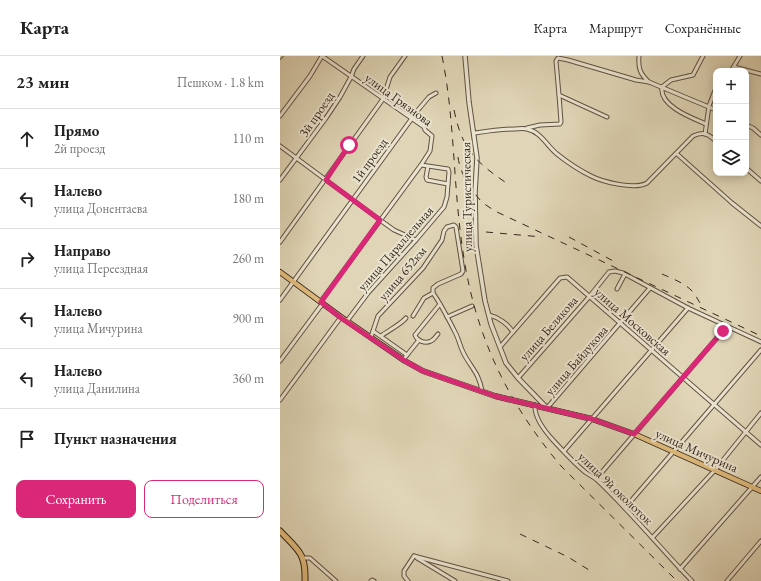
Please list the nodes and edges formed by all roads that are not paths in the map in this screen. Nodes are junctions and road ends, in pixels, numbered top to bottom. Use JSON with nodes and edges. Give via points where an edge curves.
{"nodes":[{"id":1,"x":322,"y":56,"type":"edge"},
{"id":2,"x":363,"y":56,"type":"edge"},
{"id":3,"x":405,"y":56,"type":"edge"},
{"id":4,"x":465,"y":56,"type":"edge"},
{"id":5,"x":639,"y":56,"type":"edge"},
{"id":6,"x":703,"y":56,"type":"edge"},
{"id":7,"x":740,"y":56,"type":"edge"},
{"id":8,"x":734,"y":67,"type":"joint"},
{"id":9,"x":761,"y":74,"type":"edge"},
{"id":10,"x":351,"y":77,"type":"junction"},
{"id":11,"x":649,"y":82,"type":"junction"},
{"id":12,"x":662,"y":87,"type":"junction"},
{"id":13,"x":713,"y":92,"type":"edge"},
{"id":14,"x":436,"y":93,"type":"dead end"},
{"id":15,"x":559,"y":95,"type":"junction"},
{"id":16,"x":383,"y":99,"type":"junction"},
{"id":17,"x":709,"y":106,"type":"junction"},
{"id":18,"x":713,"y":108,"type":"edge"},
{"id":19,"x":280,"y":116,"type":"edge"},
{"id":20,"x":607,"y":117,"type":"dead end"},
{"id":21,"x":412,"y":119,"type":"junction"},
{"id":22,"x":706,"y":124,"type":"junction"},
{"id":23,"x":749,"y":126,"type":"edge"},
{"id":24,"x":526,"y":128,"type":"junction"},
{"id":25,"x":475,"y":134,"type":"junction"},
{"id":26,"x":705,"y":134,"type":"junction"},
{"id":27,"x":761,"y":135,"type":"edge"},
{"id":28,"x":714,"y":140,"type":"edge"},
{"id":29,"x":280,"y":146,"type":"edge"},
{"id":30,"x":677,"y":154,"type":"junction"},
{"id":31,"x":296,"y":159,"type":"junction"},
{"id":32,"x":421,"y":165,"type":"junction"},
{"id":33,"x":428,"y":166,"type":"junction"},
{"id":34,"x":749,"y":171,"type":"edge"},
{"id":35,"x":280,"y":180,"type":"edge"},
{"id":36,"x":326,"y":180,"type":"junction"},
{"id":37,"x":761,"y":181,"type":"edge"},
{"id":38,"x":448,"y":184,"type":"junction"},
{"id":39,"x":352,"y":200,"type":"junction"},
{"id":40,"x":380,"y":220,"type":"junction"},
{"id":41,"x":761,"y":226,"type":"edge"},
{"id":42,"x":416,"y":240,"type":"junction"},
{"id":43,"x":280,"y":242,"type":"edge"},
{"id":44,"x":280,"y":272,"type":"edge"},
{"id":45,"x":625,"y":274,"type":"junction"},
{"id":46,"x":294,"y":281,"type":"junction"},
{"id":47,"x":650,"y":288,"type":"junction"},
{"id":48,"x":617,"y":289,"type":"dead end"},
{"id":49,"x":433,"y":293,"type":"junction"},
{"id":50,"x":589,"y":296,"type":"junction"},
{"id":51,"x":280,"y":300,"type":"edge"},
{"id":52,"x":322,"y":302,"type":"junction"},
{"id":53,"x":440,"y":304,"type":"junction"},
{"id":54,"x":472,"y":306,"type":"dead end"},
{"id":55,"x":688,"y":308,"type":"junction"},
{"id":56,"x":489,"y":315,"type":"junction"},
{"id":57,"x":413,"y":316,"type":"dead end"},
{"id":58,"x":447,"y":317,"type":"junction"},
{"id":59,"x":341,"y":318,"type":"junction"},
{"id":60,"x":406,"y":318,"type":"dead end"},
{"id":61,"x":347,"y":321,"type":"junction"},
{"id":62,"x":621,"y":324,"type":"junction"},
{"id":63,"x":727,"y":326,"type":"junction"},
{"id":64,"x":373,"y":331,"type":"junction"},
{"id":65,"x":513,"y":332,"type":"junction"},
{"id":66,"x":438,"y":334,"type":"dead end"},
{"id":67,"x":381,"y":336,"type":"junction"},
{"id":68,"x":371,"y":337,"type":"junction"},
{"id":69,"x":419,"y":340,"type":"junction"},
{"id":70,"x":761,"y":342,"type":"edge"},
{"id":71,"x":500,"y":347,"type":"junction"},
{"id":72,"x":652,"y":350,"type":"junction"},
{"id":73,"x":761,"y":350,"type":"edge"},
{"id":74,"x":407,"y":355,"type":"junction"},
{"id":75,"x":403,"y":360,"type":"junction"},
{"id":76,"x":280,"y":361,"type":"edge"},
{"id":77,"x":518,"y":378,"type":"junction"},
{"id":78,"x":683,"y":378,"type":"junction"},
{"id":79,"x":482,"y":391,"type":"junction"},
{"id":80,"x":280,"y":399,"type":"edge"},
{"id":81,"x":714,"y":404,"type":"junction"},
{"id":82,"x":535,"y":405,"type":"junction"},
{"id":83,"x":547,"y":408,"type":"junction"},
{"id":84,"x":761,"y":413,"type":"edge"},
{"id":85,"x":592,"y":419,"type":"junction"},
{"id":86,"x":746,"y":432,"type":"junction"},
{"id":87,"x":634,"y":434,"type":"junction"},
{"id":88,"x":761,"y":445,"type":"edge"},
{"id":89,"x":564,"y":451,"type":"junction"},
{"id":90,"x":674,"y":452,"type":"junction"},
{"id":91,"x":715,"y":470,"type":"junction"},
{"id":92,"x":761,"y":477,"type":"edge"},
{"id":93,"x":596,"y":478,"type":"junction"},
{"id":94,"x":752,"y":486,"type":"junction"},
{"id":95,"x":761,"y":490,"type":"edge"},
{"id":96,"x":625,"y":508,"type":"junction"},
{"id":97,"x":280,"y":531,"type":"edge"},
{"id":98,"x":653,"y":537,"type":"junction"},
{"id":99,"x":761,"y":541,"type":"edge"},
{"id":100,"x":414,"y":556,"type":"junction"},
{"id":101,"x":303,"y":558,"type":"junction"},
{"id":102,"x":680,"y":569,"type":"junction"},
{"id":103,"x":305,"y":581,"type":"edge"},
{"id":104,"x":336,"y":581,"type":"edge"},
{"id":105,"x":408,"y":581,"type":"edge"},
{"id":106,"x":455,"y":581,"type":"edge"},
{"id":107,"x":508,"y":581,"type":"edge"},
{"id":108,"x":692,"y":581,"type":"edge"},
{"id":109,"x":727,"y":581,"type":"edge"}],
"edges":[{"from":1,"to":10,"type":"street","name":"улица Грязнова"},
{"from":1,"to":19,"type":"street"},
{"from":2,"to":10,"type":"street","name":"3й проезд"},
{"from":3,"to":16,"type":"street","via":[[390,77]]},
{"from":4,"to":25,"type":"street","name":"улица Туристическая"},
{"from":5,"to":11,"type":"street","via":[[638,66]]},
{"from":6,"to":12,"type":"street","via":[[693,75],[671,80]]},
{"from":7,"to":8,"type":"street"},
{"from":8,"to":9,"type":"street"},
{"from":10,"to":16,"type":"street","name":"улица Грязнова"},
{"from":10,"to":31,"type":"street","name":"3й проезд","via":[[330,113]]},
{"from":11,"to":12,"type":"street"},
{"from":11,"to":15,"type":"street","via":[[558,58],[556,62]]},
{"from":12,"to":17,"type":"street"},
{"from":12,"to":22,"type":"street","via":[[662,96],[671,106]]},
{"from":13,"to":17,"type":"street"},
{"from":14,"to":21,"type":"street","name":"1й проезд","via":[[429,97]]},
{"from":15,"to":20,"type":"street"},
{"from":15,"to":24,"type":"street","via":[[560,124]]},
{"from":16,"to":21,"type":"street","name":"улица Грязнова"},
{"from":16,"to":36,"type":"street"},
{"from":17,"to":18,"type":"street"},
{"from":17,"to":22,"type":"street"},
{"from":21,"to":32,"type":"street","name":"улица Грязнова","via":[[431,134],[432,139],[430,151]]},
{"from":21,"to":39,"type":"street","name":"1й проезд"},
{"from":22,"to":26,"type":"street"},
{"from":23,"to":27,"type":"street"},
{"from":24,"to":25,"type":"street","via":[[495,129]]},
{"from":24,"to":30,"type":"street","via":[[541,137],[555,153],[589,175],[637,187],[643,186]]},
{"from":25,"to":56,"type":"street","name":"улица Туристическая","via":[[476,245]]},
{"from":26,"to":28,"type":"street"},
{"from":26,"to":30,"type":"street","via":[[693,136]]},
{"from":29,"to":31,"type":"street"},
{"from":30,"to":41,"type":"street"},
{"from":31,"to":35,"type":"street","name":"3й проезд"},
{"from":31,"to":36,"type":"street"},
{"from":32,"to":33,"type":"street"},
{"from":32,"to":40,"type":"street"},
{"from":33,"to":38,"type":"street","via":[[448,169]]},
{"from":33,"to":38,"type":"street","via":[[427,180]]},
{"from":34,"to":37,"type":"street"},
{"from":36,"to":39,"type":"street"},
{"from":36,"to":43,"type":"street"},
{"from":38,"to":42,"type":"street","name":"улица Параллельная","via":[[444,207]]},
{"from":39,"to":40,"type":"street"},
{"from":39,"to":46,"type":"street","name":"1й проезд"},
{"from":40,"to":42,"type":"street"},
{"from":40,"to":52,"type":"street"},
{"from":42,"to":61,"type":"street","name":"улица Параллельная"},
{"from":44,"to":46,"type":"main road","name":"улица Мичурина"},
{"from":45,"to":47,"type":"street"},
{"from":45,"to":48,"type":"street"},
{"from":45,"to":50,"type":"street","name":"улица Белякова","via":[[615,270],[609,272]]},
{"from":46,"to":51,"type":"street","name":"1й проезд"},
{"from":46,"to":52,"type":"main road","name":"улица Мичурина"},
{"from":47,"to":55,"type":"street"},
{"from":47,"to":62,"type":"street","name":"улица Байдукова"},
{"from":49,"to":53,"type":"street"},
{"from":49,"to":57,"type":"street","name":"улица 652км","via":[[424,298]]},
{"from":49,"to":64,"type":"street","name":"улица 652км","via":[[433,288],[438,284],[463,271],[454,225],[447,227],[442,240],[423,268],[378,316]]},
{"from":50,"to":62,"type":"street","name":"улица Московская"},
{"from":50,"to":65,"type":"street","name":"улица Московская","via":[[567,277],[563,277]]},
{"from":50,"to":77,"type":"street","name":"улица Белякова"},
{"from":52,"to":59,"type":"main road","name":"улица Мичурина"},
{"from":52,"to":76,"type":"street"},
{"from":53,"to":58,"type":"street"},
{"from":53,"to":69,"type":"street","via":[[415,333]]},
{"from":54,"to":58,"type":"street"},
{"from":55,"to":63,"type":"street"},
{"from":55,"to":72,"type":"street"},
{"from":56,"to":65,"type":"street","via":[[496,317]]},
{"from":56,"to":71,"type":"street","name":"улица Туристическая"},
{"from":58,"to":79,"type":"street","via":[[463,353],[476,371]]},
{"from":59,"to":61,"type":"main road","name":"улица Мичурина"},
{"from":59,"to":80,"type":"street"},
{"from":60,"to":67,"type":"street"},
{"from":61,"to":68,"type":"main road","name":"улица Мичурина"},
{"from":62,"to":72,"type":"street","name":"улица Московская"},
{"from":62,"to":83,"type":"street","name":"улица Байдукова"},
{"from":63,"to":70,"type":"street"},
{"from":63,"to":78,"type":"street"},
{"from":64,"to":67,"type":"street"},
{"from":64,"to":68,"type":"street","name":"улица 652км"},
{"from":65,"to":71,"type":"street","name":"улица Московская"},
{"from":66,"to":69,"type":"street","via":[[430,342]]},
{"from":67,"to":74,"type":"street"},
{"from":68,"to":75,"type":"main road","name":"улица Мичурина"},
{"from":69,"to":74,"type":"street"},
{"from":71,"to":77,"type":"street","name":"улица Туристическая","via":[[506,363]]},
{"from":72,"to":78,"type":"street","name":"улица Московская"},
{"from":72,"to":85,"type":"street"},
{"from":73,"to":81,"type":"street"},
{"from":74,"to":75,"type":"street"},
{"from":75,"to":79,"type":"main road","name":"улица Мичурина","via":[[426,372]]},
{"from":77,"to":83,"type":"street","name":"улица Туристическая"},
{"from":78,"to":81,"type":"street","name":"улица Московская"},
{"from":78,"to":87,"type":"street"},
{"from":79,"to":82,"type":"main road","name":"улица Мичурина"},
{"from":81,"to":86,"type":"street","name":"улица Московская"},
{"from":81,"to":90,"type":"street"},
{"from":82,"to":83,"type":"main road","name":"улица Мичурина"},
{"from":82,"to":89,"type":"street","name":"улица 9й околоток","via":[[536,415],[551,438]]},
{"from":83,"to":85,"type":"main road","name":"улица Мичурина"},
{"from":84,"to":86,"type":"street"},
{"from":85,"to":87,"type":"main road","name":"улица Мичурина"},
{"from":85,"to":89,"type":"street"},
{"from":86,"to":88,"type":"street","name":"улица Московская"},
{"from":86,"to":91,"type":"street"},
{"from":87,"to":90,"type":"main road","name":"улица Мичурина"},
{"from":87,"to":93,"type":"street"},
{"from":89,"to":93,"type":"street","name":"улица 9й околоток","via":[[586,473]]},
{"from":90,"to":91,"type":"main road","name":"улица Мичурина"},
{"from":90,"to":96,"type":"street"},
{"from":91,"to":94,"type":"main road","name":"улица Мичурина"},
{"from":91,"to":98,"type":"street"},
{"from":92,"to":94,"type":"street"},
{"from":93,"to":96,"type":"street","name":"улица 9й околоток"},
{"from":94,"to":95,"type":"main road","name":"улица Мичурина"},
{"from":94,"to":102,"type":"street"},
{"from":96,"to":98,"type":"street","name":"улица 9й околоток"},
{"from":97,"to":101,"type":"highway"},
{"from":98,"to":102,"type":"street","name":"улица 9й околоток"},
{"from":99,"to":109,"type":"street"},
{"from":100,"to":105,"type":"street","via":[[404,571]]},
{"from":100,"to":106,"type":"street"},
{"from":100,"to":107,"type":"street"},
{"from":101,"to":103,"type":"highway","via":[[306,567]]},
{"from":101,"to":104,"type":"street","via":[[310,558]]},
{"from":102,"to":108,"type":"street","name":"улица 9й околоток"}]}
